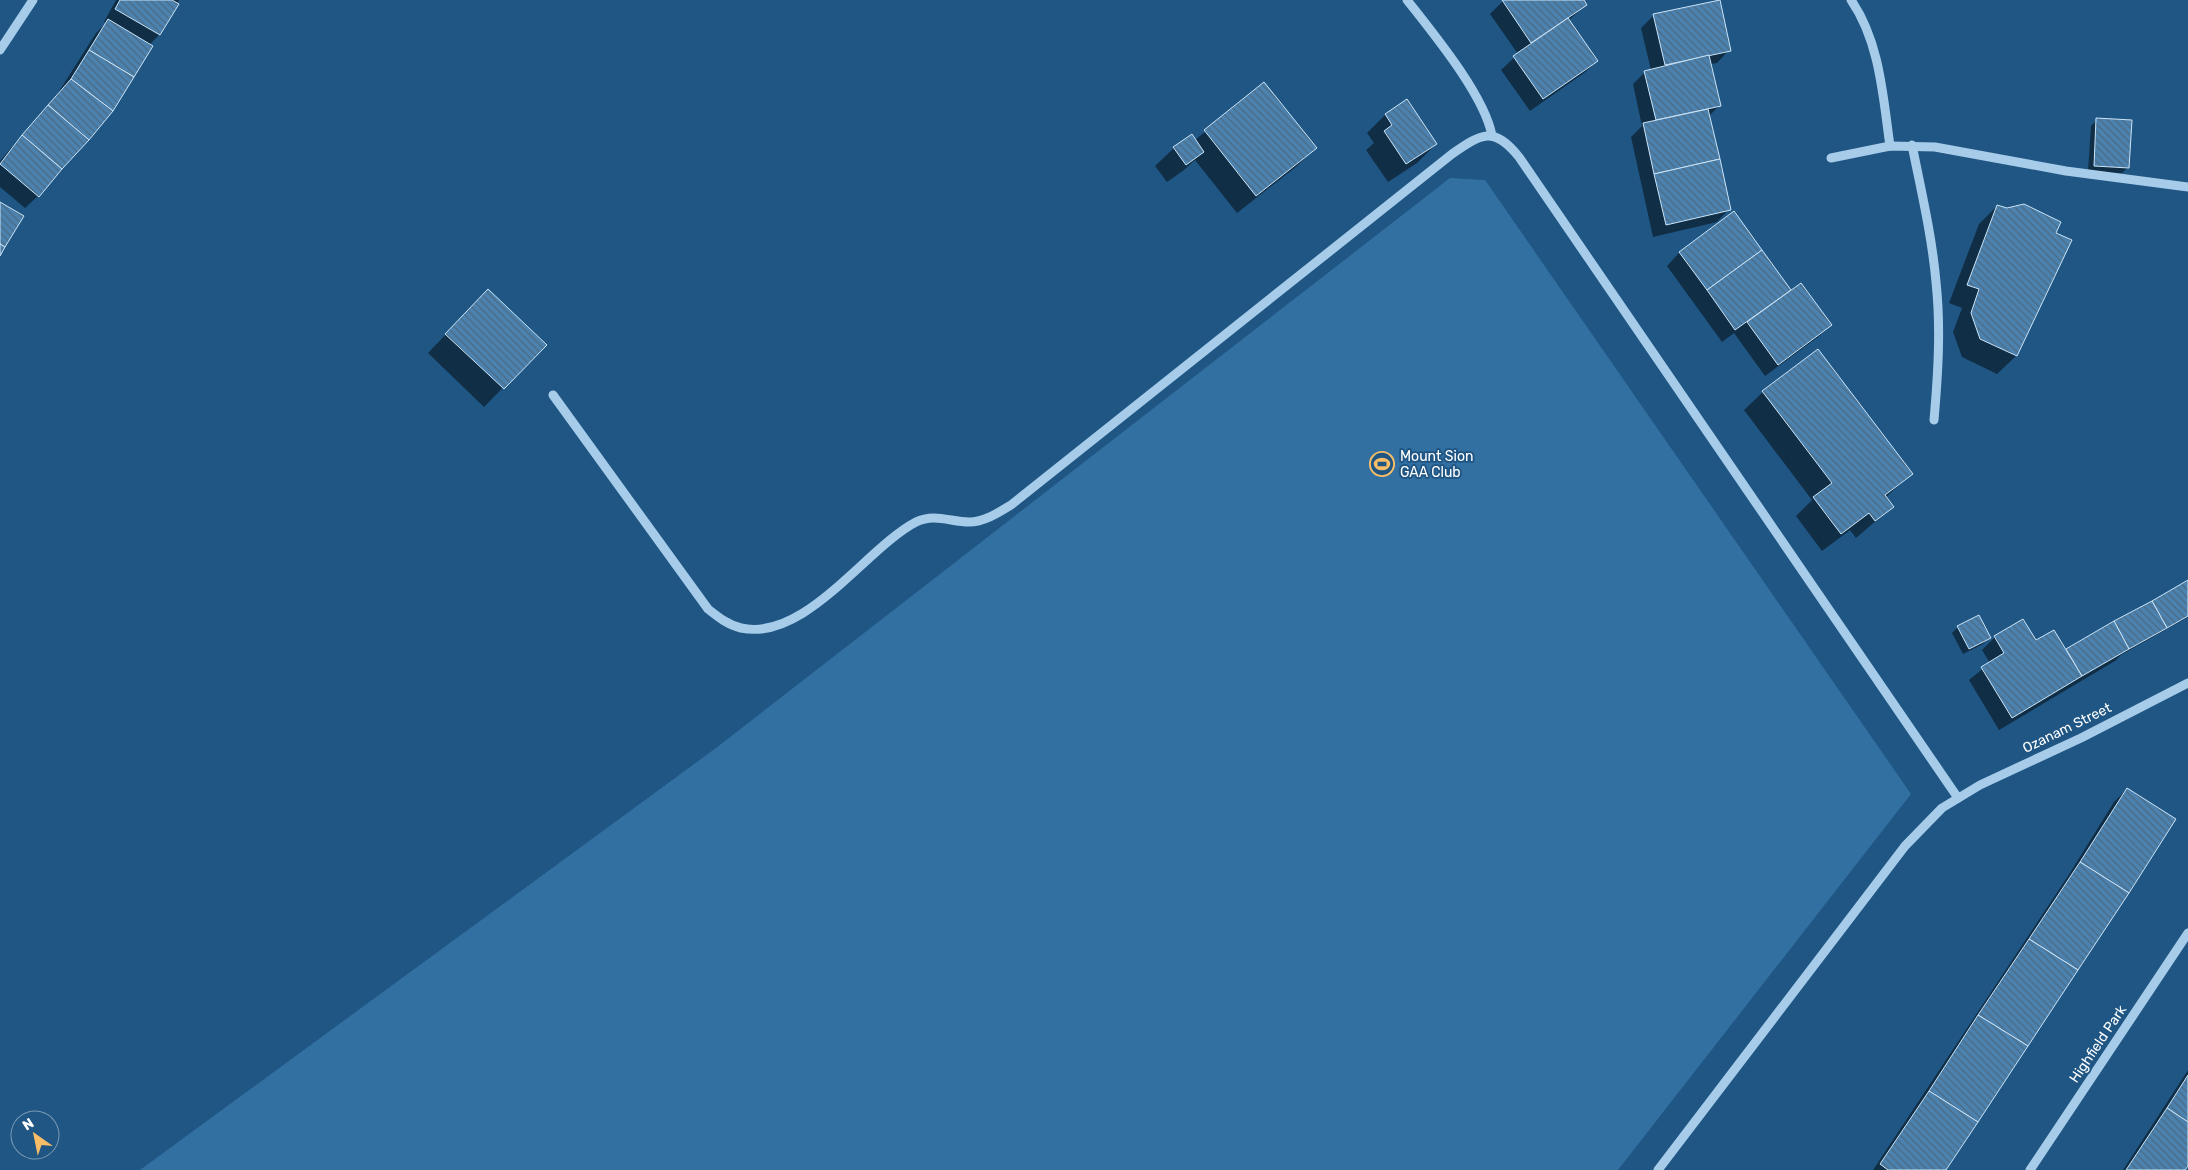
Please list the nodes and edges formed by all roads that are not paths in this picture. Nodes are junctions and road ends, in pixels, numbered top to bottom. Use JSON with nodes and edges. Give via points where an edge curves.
{"nodes":[{"id":1,"x":34,"y":0,"type":"edge"},
{"id":2,"x":1407,"y":0,"type":"edge"},
{"id":3,"x":1851,"y":0,"type":"edge"},
{"id":4,"x":0,"y":50,"type":"edge"},
{"id":5,"x":1492,"y":136,"type":"junction"},
{"id":6,"x":1912,"y":145,"type":"junction"},
{"id":7,"x":1890,"y":146,"type":"junction"},
{"id":8,"x":1830,"y":158,"type":"dead end"},
{"id":9,"x":2188,"y":187,"type":"edge"},
{"id":10,"x":553,"y":395,"type":"dead end"},
{"id":11,"x":1934,"y":420,"type":"dead end"},
{"id":12,"x":2188,"y":683,"type":"edge"},
{"id":13,"x":1958,"y":798,"type":"junction"},
{"id":14,"x":2188,"y":933,"type":"edge"},
{"id":15,"x":1658,"y":1170,"type":"edge"},
{"id":16,"x":2030,"y":1170,"type":"edge"}],
"edges":[{"from":1,"to":4,"type":"street"},
{"from":2,"to":5,"type":"street","via":[[1483,108]]},
{"from":3,"to":7,"type":"street","via":[[1869,32]]},
{"from":5,"to":10,"type":"street","via":[[1475,139],[1452,154],[1011,505],[977,521],[926,518],[894,538],[818,603],[801,614],[769,626],[741,628],[723,621],[708,609]]},
{"from":5,"to":13,"type":"street","via":[[1504,140],[1519,157]]},
{"from":6,"to":7,"type":"street"},
{"from":6,"to":9,"type":"street","via":[[2066,171]]},
{"from":6,"to":11,"type":"street","via":[[1936,282],[1939,367]]},
{"from":7,"to":8,"type":"street"},
{"from":12,"to":13,"type":"street","name":"Ozanam Street"},
{"from":13,"to":15,"type":"street","name":"Ozanam Street","via":[[1942,808],[1905,846]]},
{"from":14,"to":16,"type":"street","name":"Highfield Park"}]}
